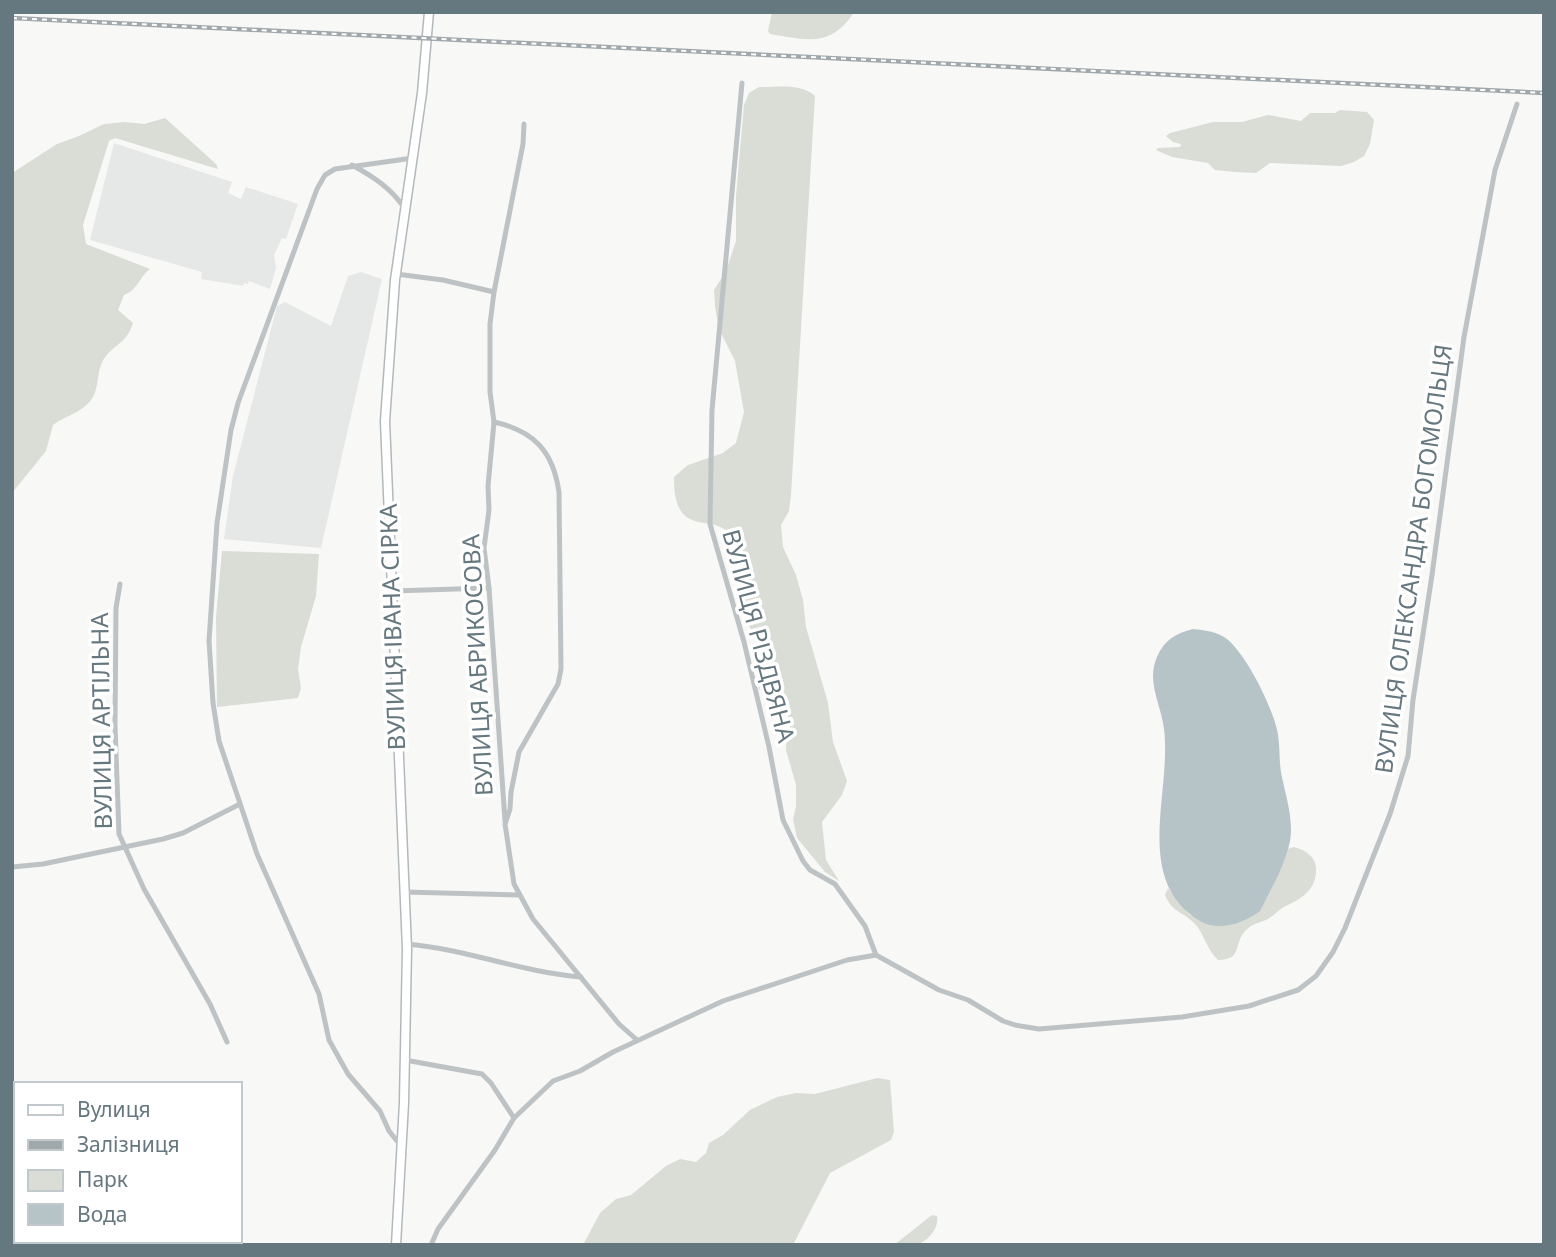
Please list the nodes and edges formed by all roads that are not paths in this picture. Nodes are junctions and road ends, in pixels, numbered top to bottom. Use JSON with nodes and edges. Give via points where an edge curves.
{"nodes":[{"id":1,"x":429,"y":12,"type":"edge"},
{"id":2,"x":741,"y":83,"type":"dead end"},
{"id":3,"x":1517,"y":104,"type":"dead end"},
{"id":4,"x":524,"y":124,"type":"dead end"},
{"id":5,"x":413,"y":158,"type":"junction"},
{"id":6,"x":352,"y":165,"type":"junction"},
{"id":7,"x":406,"y":210,"type":"junction"},
{"id":8,"x":396,"y":274,"type":"junction"},
{"id":9,"x":494,"y":292,"type":"junction"},
{"id":10,"x":494,"y":422,"type":"junction"},
{"id":11,"x":120,"y":583,"type":"dead end"},
{"id":12,"x":489,"y":587,"type":"junction"},
{"id":13,"x":391,"y":591,"type":"junction"},
{"id":14,"x":238,"y":805,"type":"junction"},
{"id":15,"x":505,"y":824,"type":"junction"},
{"id":16,"x":124,"y":846,"type":"junction"},
{"id":17,"x":12,"y":867,"type":"edge"},
{"id":18,"x":404,"y":892,"type":"junction"},
{"id":19,"x":519,"y":895,"type":"junction"},
{"id":20,"x":406,"y":944,"type":"junction"},
{"id":21,"x":877,"y":955,"type":"junction"},
{"id":22,"x":581,"y":977,"type":"junction"},
{"id":23,"x":637,"y":1040,"type":"junction"},
{"id":24,"x":227,"y":1042,"type":"dead end"},
{"id":25,"x":405,"y":1060,"type":"junction"},
{"id":26,"x":514,"y":1118,"type":"junction"},
{"id":27,"x":401,"y":1146,"type":"junction"},
{"id":28,"x":396,"y":1245,"type":"edge"},
{"id":29,"x":431,"y":1245,"type":"edge"}],
"edges":[{"from":1,"to":5,"type":"street","name":"ВУЛИЦЯ ІВАНА СІРКА"},
{"from":2,"to":21,"type":"street","name":"ВУЛИЦЯ РІЗДВЯНА","via":[[712,410],[710,524],[747,655],[783,820],[803,861],[835,884],[865,926]]},
{"from":3,"to":21,"type":"street","name":"ВУЛИЦЯ ОЛЕКСАНДРА БОГОМОЛЬЦЯ","via":[[1495,170],[1464,337],[1408,756],[1345,928],[1316,976],[1290,993],[1249,1006],[1182,1017],[1039,1029],[1003,1021]]},
{"from":4,"to":9,"type":"street","name":"ВУЛИЦЯ АБРИКОСОВА"},
{"from":5,"to":6,"type":"street"},
{"from":5,"to":7,"type":"street","name":"ВУЛИЦЯ ІВАНА СІРКА"},
{"from":6,"to":7,"type":"street","via":[[393,192]]},
{"from":6,"to":14,"type":"street","via":[[331,170],[321,180],[231,430],[209,641],[219,741]]},
{"from":7,"to":8,"type":"street","name":"ВУЛИЦЯ ІВАНА СІРКА"},
{"from":8,"to":9,"type":"street"},
{"from":8,"to":13,"type":"street","name":"ВУЛИЦЯ ІВАНА СІРКА","via":[[384,421]]},
{"from":9,"to":10,"type":"street","name":"ВУЛИЦЯ АБРИКОСОВА","via":[[490,367]]},
{"from":10,"to":12,"type":"street","name":"ВУЛИЦЯ АБРИКОСОВА","via":[[484,548]]},
{"from":10,"to":15,"type":"street","name":"ВУЛИЦЯ АБРИКОСОВА","via":[[534,439],[547,455],[559,492],[561,669],[558,684],[519,752]]},
{"from":11,"to":16,"type":"street","name":"ВУЛИЦЯ АРТІЛЬНА","via":[[115,726],[117,818]]},
{"from":12,"to":13,"type":"street"},
{"from":12,"to":15,"type":"street","name":"ВУЛИЦЯ АБРИКОСОВА"},
{"from":13,"to":18,"type":"street","name":"ВУЛИЦЯ ІВАНА СІРКА"},
{"from":14,"to":16,"type":"street","via":[[183,833]]},
{"from":14,"to":27,"type":"street","via":[[319,994],[329,1040]]},
{"from":15,"to":19,"type":"street","name":"ВУЛИЦЯ АБРИКОСОВА"},
{"from":16,"to":17,"type":"street"},
{"from":16,"to":24,"type":"street","name":"ВУЛИЦЯ АРТІЛЬНА"},
{"from":18,"to":19,"type":"street"},
{"from":18,"to":20,"type":"street","name":"ВУЛИЦЯ ІВАНА СІРКА"},
{"from":19,"to":22,"type":"street","name":"ВУЛИЦЯ АБРИКОСОВА"},
{"from":20,"to":22,"type":"street"},
{"from":20,"to":25,"type":"street","name":"ВУЛИЦЯ ІВАНА СІРКА"},
{"from":21,"to":23,"type":"street","via":[[847,960],[723,1000]]},
{"from":22,"to":23,"type":"street","name":"ВУЛИЦЯ АБРИКОСОВА"},
{"from":23,"to":26,"type":"street","via":[[553,1081]]},
{"from":25,"to":26,"type":"street","via":[[482,1074]]},
{"from":25,"to":27,"type":"street","name":"ВУЛИЦЯ ІВАНА СІРКА"},
{"from":26,"to":29,"type":"street"},
{"from":27,"to":28,"type":"street","name":"ВУЛИЦЯ ІВАНА СІРКА"}]}
